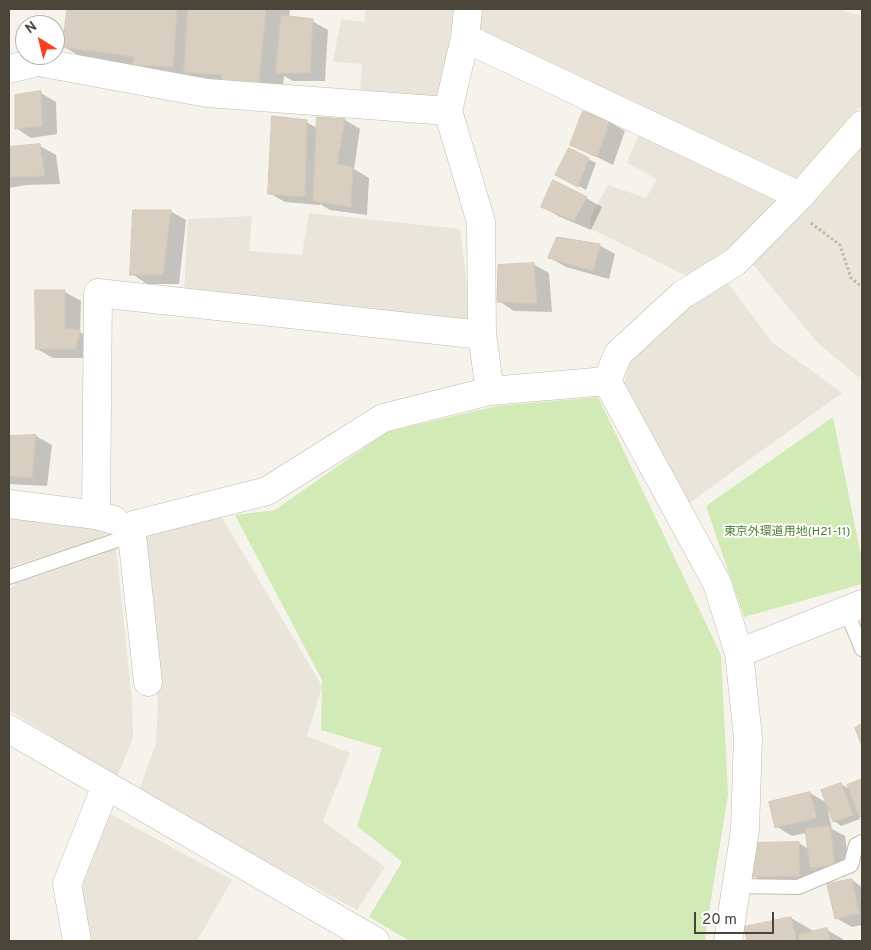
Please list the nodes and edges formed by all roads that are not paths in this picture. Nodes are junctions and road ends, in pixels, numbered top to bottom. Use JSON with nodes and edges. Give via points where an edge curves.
{"nodes":[{"id":1,"x":468,"y":9,"type":"edge"},
{"id":2,"x":465,"y":38,"type":"junction"},
{"id":3,"x":9,"y":69,"type":"edge"},
{"id":4,"x":448,"y":111,"type":"junction"},
{"id":5,"x":862,"y":125,"type":"edge"},
{"id":6,"x":794,"y":201,"type":"junction"},
{"id":7,"x":482,"y":335,"type":"junction"},
{"id":8,"x":607,"y":381,"type":"junction"},
{"id":9,"x":490,"y":391,"type":"junction"},
{"id":10,"x":9,"y":504,"type":"edge"},
{"id":11,"x":96,"y":515,"type":"junction"},
{"id":12,"x":132,"y":530,"type":"junction"},
{"id":13,"x":9,"y":577,"type":"edge"},
{"id":14,"x":854,"y":607,"type":"edge"},
{"id":15,"x":862,"y":649,"type":"edge"},
{"id":16,"x":740,"y":653,"type":"junction"},
{"id":17,"x":148,"y":682,"type":"dead end"},
{"id":18,"x":9,"y":729,"type":"edge"},
{"id":19,"x":106,"y":786,"type":"junction"},
{"id":20,"x":862,"y":842,"type":"edge"},
{"id":21,"x":736,"y":886,"type":"junction"},
{"id":22,"x":364,"y":938,"type":"edge"},
{"id":23,"x":77,"y":941,"type":"edge"},
{"id":24,"x":728,"y":941,"type":"edge"}],
"edges":[{"from":1,"to":2,"type":"street"},
{"from":2,"to":4,"type":"street"},
{"from":2,"to":6,"type":"street"},
{"from":3,"to":4,"type":"street","via":[[38,62],[207,93]]},
{"from":4,"to":7,"type":"street","via":[[481,222]]},
{"from":5,"to":6,"type":"street"},
{"from":6,"to":8,"type":"street","via":[[735,262],[682,295],[618,354]]},
{"from":7,"to":9,"type":"street"},
{"from":7,"to":11,"type":"street","via":[[98,293]]},
{"from":8,"to":9,"type":"street"},
{"from":8,"to":16,"type":"street","via":[[717,583]]},
{"from":9,"to":12,"type":"street","via":[[383,418],[267,491]]},
{"from":10,"to":11,"type":"street"},
{"from":11,"to":12,"type":"street"},
{"from":12,"to":13,"type":"lane"},
{"from":12,"to":17,"type":"street"},
{"from":14,"to":15,"type":"lane"},
{"from":14,"to":16,"type":"street"},
{"from":16,"to":21,"type":"street","via":[[748,737],[745,830]]},
{"from":18,"to":19,"type":"street"},
{"from":19,"to":22,"type":"street"},
{"from":19,"to":23,"type":"street","via":[[67,884]]},
{"from":20,"to":21,"type":"lane","via":[[856,845],[850,865],[798,887]]},
{"from":21,"to":24,"type":"street"}]}
